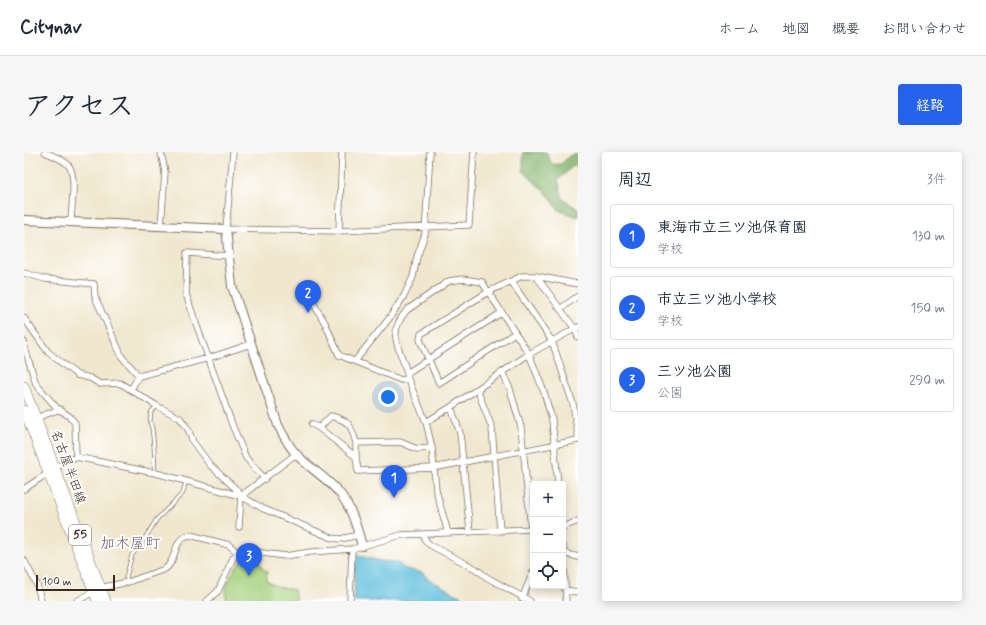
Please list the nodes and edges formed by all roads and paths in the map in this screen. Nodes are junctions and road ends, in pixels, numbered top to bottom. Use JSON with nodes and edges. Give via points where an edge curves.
{"nodes":[{"id":1,"x":45,"y":152,"type":"edge"},
{"id":2,"x":161,"y":152,"type":"edge"},
{"id":3,"x":234,"y":152,"type":"edge"},
{"id":4,"x":342,"y":152,"type":"edge"},
{"id":5,"x":430,"y":152,"type":"edge"},
{"id":6,"x":474,"y":152,"type":"edge"},
{"id":7,"x":24,"y":220,"type":"edge"},
{"id":8,"x":71,"y":222,"type":"junction"},
{"id":9,"x":161,"y":227,"type":"junction"},
{"id":10,"x":424,"y":227,"type":"junction"},
{"id":11,"x":226,"y":229,"type":"junction"},
{"id":12,"x":339,"y":230,"type":"junction"},
{"id":13,"x":229,"y":256,"type":"junction"},
{"id":14,"x":24,"y":273,"type":"edge"},
{"id":15,"x":536,"y":276,"type":"junction"},
{"id":16,"x":511,"y":281,"type":"junction"},
{"id":17,"x":576,"y":284,"type":"edge"},
{"id":18,"x":578,"y":290,"type":"edge"},
{"id":19,"x":488,"y":292,"type":"junction"},
{"id":20,"x":309,"y":296,"type":"dead end"},
{"id":21,"x":578,"y":296,"type":"edge"},
{"id":22,"x":560,"y":309,"type":"junction"},
{"id":23,"x":502,"y":312,"type":"junction"},
{"id":24,"x":24,"y":318,"type":"edge"},
{"id":25,"x":576,"y":328,"type":"edge"},
{"id":26,"x":515,"y":333,"type":"junction"},
{"id":27,"x":578,"y":337,"type":"edge"},
{"id":28,"x":552,"y":341,"type":"junction"},
{"id":29,"x":24,"y":342,"type":"edge"},
{"id":30,"x":251,"y":344,"type":"junction"},
{"id":31,"x":529,"y":354,"type":"junction"},
{"id":32,"x":209,"y":358,"type":"junction"},
{"id":33,"x":428,"y":360,"type":"junction"},
{"id":34,"x":356,"y":361,"type":"junction"},
{"id":35,"x":502,"y":372,"type":"junction"},
{"id":36,"x":139,"y":376,"type":"junction"},
{"id":37,"x":408,"y":376,"type":"junction"},
{"id":38,"x":24,"y":386,"type":"edge"},
{"id":39,"x":131,"y":389,"type":"junction"},
{"id":40,"x":477,"y":389,"type":"junction"},
{"id":41,"x":157,"y":406,"type":"junction"},
{"id":42,"x":451,"y":407,"type":"junction"},
{"id":43,"x":60,"y":409,"type":"junction"},
{"id":44,"x":28,"y":417,"type":"edge"},
{"id":45,"x":426,"y":422,"type":"junction"},
{"id":46,"x":312,"y":424,"type":"dead end"},
{"id":47,"x":319,"y":428,"type":"junction"},
{"id":48,"x":578,"y":435,"type":"edge"},
{"id":49,"x":578,"y":440,"type":"edge"},
{"id":50,"x":356,"y":443,"type":"junction"},
{"id":51,"x":555,"y":444,"type":"junction"},
{"id":52,"x":432,"y":448,"type":"junction"},
{"id":53,"x":524,"y":451,"type":"junction"},
{"id":54,"x":296,"y":454,"type":"junction"},
{"id":55,"x":494,"y":456,"type":"junction"},
{"id":56,"x":76,"y":457,"type":"junction"},
{"id":57,"x":356,"y":457,"type":"junction"},
{"id":58,"x":464,"y":462,"type":"junction"},
{"id":59,"x":434,"y":468,"type":"junction"},
{"id":60,"x":51,"y":471,"type":"junction"},
{"id":61,"x":155,"y":473,"type":"junction"},
{"id":62,"x":265,"y":479,"type":"junction"},
{"id":63,"x":186,"y":481,"type":"junction"},
{"id":64,"x":558,"y":481,"type":"edge"},
{"id":65,"x":24,"y":489,"type":"edge"},
{"id":66,"x":241,"y":496,"type":"junction"},
{"id":67,"x":531,"y":517,"type":"edge"},
{"id":68,"x":578,"y":521,"type":"edge"},
{"id":69,"x":566,"y":526,"type":"edge"},
{"id":70,"x":239,"y":527,"type":"dead end"},
{"id":71,"x":530,"y":529,"type":"edge"},
{"id":72,"x":500,"y":531,"type":"junction"},
{"id":73,"x":470,"y":532,"type":"junction"},
{"id":74,"x":448,"y":533,"type":"junction"},
{"id":75,"x":423,"y":534,"type":"junction"},
{"id":76,"x":359,"y":535,"type":"junction"},
{"id":77,"x":362,"y":546,"type":"junction"},
{"id":78,"x":352,"y":549,"type":"junction"},
{"id":79,"x":238,"y":553,"type":"junction"},
{"id":80,"x":566,"y":554,"type":"edge"},
{"id":81,"x":577,"y":556,"type":"edge"},
{"id":82,"x":24,"y":560,"type":"edge"},
{"id":83,"x":530,"y":579,"type":"edge"},
{"id":84,"x":128,"y":582,"type":"junction"},
{"id":85,"x":97,"y":589,"type":"junction"},
{"id":86,"x":565,"y":590,"type":"joint"},
{"id":87,"x":578,"y":592,"type":"edge"},
{"id":88,"x":522,"y":599,"type":"edge"},
{"id":89,"x":41,"y":601,"type":"edge"},
{"id":90,"x":77,"y":601,"type":"edge"},
{"id":91,"x":97,"y":601,"type":"edge"},
{"id":92,"x":106,"y":601,"type":"edge"},
{"id":93,"x":207,"y":601,"type":"edge"},
{"id":94,"x":350,"y":601,"type":"edge"},
{"id":95,"x":530,"y":601,"type":"edge"},
{"id":96,"x":566,"y":601,"type":"edge"}],
"edges":[{"from":1,"to":8,"type":"street","via":[[66,162],[70,167],[73,176]]},
{"from":2,"to":9,"type":"street","via":[[165,172]]},
{"from":3,"to":11,"type":"street"},
{"from":4,"to":12,"type":"street"},
{"from":5,"to":10,"type":"street"},
{"from":6,"to":10,"type":"street","via":[[469,225]]},
{"from":7,"to":8,"type":"street"},
{"from":8,"to":9,"type":"street"},
{"from":9,"to":11,"type":"street"},
{"from":10,"to":12,"type":"street"},
{"from":10,"to":34,"type":"street","via":[[425,234],[413,277],[404,296]]},
{"from":11,"to":12,"type":"street"},
{"from":11,"to":13,"type":"street"},
{"from":13,"to":30,"type":"street","via":[[232,286]]},
{"from":13,"to":32,"type":"street","via":[[186,253],[186,294]]},
{"from":14,"to":36,"type":"street","via":[[45,279],[94,284],[95,297],[122,357]]},
{"from":15,"to":16,"type":"street","via":[[522,276]]},
{"from":15,"to":17,"type":"street"},
{"from":15,"to":22,"type":"street"},
{"from":16,"to":19,"type":"street"},
{"from":16,"to":28,"type":"street"},
{"from":17,"to":18,"type":"street"},
{"from":19,"to":23,"type":"street"},
{"from":19,"to":33,"type":"street","via":[[421,334],[420,340]]},
{"from":19,"to":37,"type":"street","via":[[482,282],[454,280],[403,315],[397,327],[396,341]]},
{"from":20,"to":34,"type":"street","via":[[339,355]]},
{"from":21,"to":22,"type":"street"},
{"from":22,"to":25,"type":"street"},
{"from":23,"to":26,"type":"street"},
{"from":23,"to":33,"type":"street"},
{"from":24,"to":39,"type":"street","via":[[48,352],[77,375],[100,384],[120,383]]},
{"from":25,"to":27,"type":"street"},
{"from":25,"to":28,"type":"street"},
{"from":26,"to":31,"type":"street"},
{"from":26,"to":33,"type":"street","via":[[439,383]]},
{"from":28,"to":31,"type":"street"},
{"from":28,"to":48,"type":"street","via":[[573,404]]},
{"from":29,"to":43,"type":"street","via":[[36,384]]},
{"from":30,"to":32,"type":"street"},
{"from":30,"to":54,"type":"street","via":[[278,425]]},
{"from":31,"to":35,"type":"street"},
{"from":31,"to":51,"type":"street","via":[[544,392],[552,420]]},
{"from":32,"to":36,"type":"street"},
{"from":32,"to":62,"type":"street","via":[[246,458]]},
{"from":33,"to":37,"type":"street"},
{"from":34,"to":37,"type":"street","via":[[401,380]]},
{"from":35,"to":40,"type":"street"},
{"from":35,"to":53,"type":"street","via":[[510,389],[521,427]]},
{"from":36,"to":39,"type":"street"},
{"from":37,"to":45,"type":"street"},
{"from":38,"to":44,"type":"main road","name":"名古屋半田線","number":"55"},
{"from":39,"to":41,"type":"street"},
{"from":40,"to":42,"type":"street"},
{"from":40,"to":55,"type":"street","via":[[492,428]]},
{"from":41,"to":61,"type":"lane","via":[[151,412],[150,422]]},
{"from":41,"to":66,"type":"street","via":[[180,418],[206,460]]},
{"from":42,"to":45,"type":"street"},
{"from":42,"to":58,"type":"street","via":[[460,433]]},
{"from":43,"to":44,"type":"street"},
{"from":43,"to":56,"type":"street","via":[[76,423]]},
{"from":44,"to":60,"type":"main road","name":"名古屋半田線","number":"55"},
{"from":45,"to":52,"type":"street"},
{"from":46,"to":47,"type":"street"},
{"from":47,"to":50,"type":"street","via":[[331,416],[343,419],[351,427]]},
{"from":47,"to":57,"type":"street"},
{"from":49,"to":51,"type":"street"},
{"from":50,"to":52,"type":"street","via":[[400,442],[417,449]]},
{"from":50,"to":57,"type":"street"},
{"from":51,"to":53,"type":"street"},
{"from":51,"to":64,"type":"street"},
{"from":52,"to":59,"type":"street"},
{"from":53,"to":55,"type":"street"},
{"from":53,"to":67,"type":"street"},
{"from":54,"to":62,"type":"street"},
{"from":54,"to":76,"type":"street","via":[[342,496],[352,512]]},
{"from":55,"to":58,"type":"street"},
{"from":55,"to":72,"type":"street"},
{"from":56,"to":60,"type":"street","via":[[66,460]]},
{"from":56,"to":61,"type":"street"},
{"from":57,"to":59,"type":"street","via":[[358,471]]},
{"from":58,"to":59,"type":"street"},
{"from":58,"to":73,"type":"street"},
{"from":59,"to":74,"type":"street","via":[[436,490]]},
{"from":60,"to":65,"type":"street"},
{"from":60,"to":85,"type":"main road","name":"名古屋半田線","number":"55"},
{"from":61,"to":63,"type":"street"},
{"from":62,"to":66,"type":"street"},
{"from":63,"to":66,"type":"street"},
{"from":63,"to":84,"type":"lane","via":[[183,493],[157,519],[132,555],[126,577]]},
{"from":66,"to":70,"type":"street"},
{"from":66,"to":76,"type":"street","via":[[332,538],[340,540]]},
{"from":68,"to":69,"type":"street"},
{"from":71,"to":72,"type":"street"},
{"from":72,"to":73,"type":"street"},
{"from":73,"to":74,"type":"street"},
{"from":74,"to":75,"type":"street"},
{"from":75,"to":77,"type":"street","via":[[401,535]]},
{"from":75,"to":88,"type":"street","via":[[430,545],[476,569]]},
{"from":76,"to":77,"type":"street"},
{"from":77,"to":78,"type":"street"},
{"from":78,"to":79,"type":"street","via":[[285,556],[255,552]]},
{"from":78,"to":94,"type":"street"},
{"from":79,"to":84,"type":"street","via":[[229,545],[188,535],[180,540],[168,568]]},
{"from":79,"to":93,"type":"street","via":[[233,558],[218,591]]},
{"from":80,"to":81,"type":"street"},
{"from":82,"to":89,"type":"street","via":[[37,584]]},
{"from":83,"to":88,"type":"street"},
{"from":84,"to":85,"type":"street"},
{"from":85,"to":90,"type":"street"},
{"from":85,"to":91,"type":"main road","name":"名古屋半田線","number":"55"},
{"from":85,"to":92,"type":"main road","name":"名古屋半田線","number":"55"},
{"from":86,"to":87,"type":"street"},
{"from":86,"to":96,"type":"street"},
{"from":88,"to":95,"type":"street"}]}
